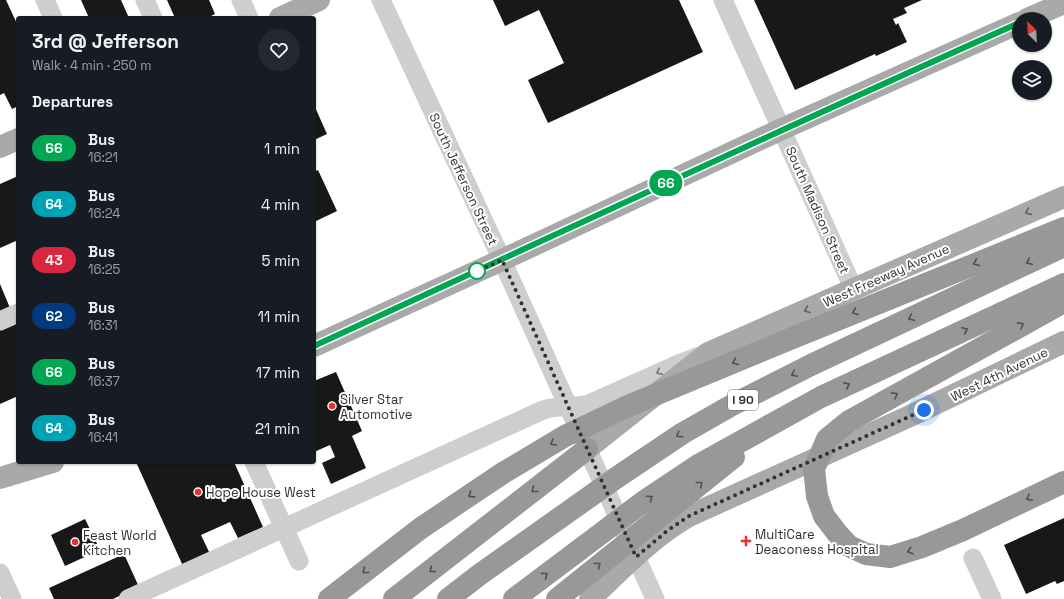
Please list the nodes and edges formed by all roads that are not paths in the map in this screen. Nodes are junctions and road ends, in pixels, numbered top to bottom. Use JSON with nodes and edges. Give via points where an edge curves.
{"nodes":[{"id":1,"x":45,"y":0,"type":"edge"},
{"id":2,"x":145,"y":0,"type":"edge"},
{"id":3,"x":241,"y":0,"type":"edge"},
{"id":4,"x":319,"y":0,"type":"edge"},
{"id":5,"x":381,"y":0,"type":"edge"},
{"id":6,"x":724,"y":0,"type":"edge"},
{"id":7,"x":1062,"y":5,"type":"edge"},
{"id":8,"x":1044,"y":12,"type":"edge"},
{"id":9,"x":52,"y":16,"type":"edge"},
{"id":10,"x":152,"y":16,"type":"edge"},
{"id":11,"x":248,"y":16,"type":"edge"},
{"id":12,"x":284,"y":16,"type":"edge"},
{"id":13,"x":1012,"y":26,"type":"edge"},
{"id":14,"x":782,"y":129,"type":"junction"},
{"id":15,"x":16,"y":139,"type":"edge"},
{"id":16,"x":0,"y":147,"type":"edge"},
{"id":17,"x":1064,"y":197,"type":"edge"},
{"id":18,"x":1064,"y":228,"type":"edge"},
{"id":19,"x":1064,"y":246,"type":"edge"},
{"id":20,"x":502,"y":260,"type":"junction"},
{"id":21,"x":1064,"y":284,"type":"edge"},
{"id":22,"x":854,"y":290,"type":"junction"},
{"id":23,"x":1064,"y":302,"type":"edge"},
{"id":24,"x":16,"y":314,"type":"edge"},
{"id":25,"x":0,"y":321,"type":"edge"},
{"id":26,"x":1064,"y":342,"type":"edge"},
{"id":27,"x":316,"y":345,"type":"edge"},
{"id":28,"x":708,"y":353,"type":"junction"},
{"id":29,"x":821,"y":397,"type":"junction"},
{"id":30,"x":568,"y":406,"type":"junction"},
{"id":31,"x":587,"y":449,"type":"junction"},
{"id":32,"x":46,"y":464,"type":"edge"},
{"id":33,"x":255,"y":464,"type":"edge"},
{"id":34,"x":0,"y":478,"type":"edge"},
{"id":35,"x":1064,"y":482,"type":"edge"},
{"id":36,"x":284,"y":528,"type":"junction"},
{"id":37,"x":636,"y":557,"type":"junction"},
{"id":38,"x":973,"y":558,"type":"dead end"},
{"id":39,"x":299,"y":561,"type":"dead end"},
{"id":40,"x":0,"y":572,"type":"edge"},
{"id":41,"x":12,"y":599,"type":"edge"},
{"id":42,"x":128,"y":599,"type":"edge"},
{"id":43,"x":329,"y":599,"type":"edge"},
{"id":44,"x":394,"y":599,"type":"edge"},
{"id":45,"x":448,"y":599,"type":"edge"},
{"id":46,"x":514,"y":599,"type":"edge"},
{"id":47,"x":558,"y":599,"type":"edge"},
{"id":48,"x":590,"y":599,"type":"edge"},
{"id":49,"x":655,"y":599,"type":"edge"},
{"id":50,"x":992,"y":599,"type":"edge"}],
"edges":[{"from":1,"to":9,"type":"street"},
{"from":2,"to":10,"type":"street"},
{"from":3,"to":11,"type":"street"},
{"from":4,"to":12,"type":"main road"},
{"from":5,"to":20,"type":"street","name":"South Jefferson Street"},
{"from":6,"to":14,"type":"street","name":"South Madison Street"},
{"from":7,"to":8,"type":"main road"},
{"from":13,"to":14,"type":"main road"},
{"from":14,"to":20,"type":"main road"},
{"from":14,"to":22,"type":"street","name":"South Madison Street"},
{"from":15,"to":16,"type":"main road"},
{"from":17,"to":22,"type":"main road","name":"West Freeway Avenue","one_way":true},
{"from":18,"to":43,"type":"highway","one_way":true,"bridge":true,"via":[[790,338],[565,436],[503,473],[421,528]]},
{"from":19,"to":45,"type":"highway","number":"I 90","one_way":true,"bridge":true,"via":[[811,365],[683,433]]},
{"from":20,"to":27,"type":"main road"},
{"from":20,"to":30,"type":"street","name":"South Jefferson Street"},
{"from":29,"to":21,"type":"highway","number":"I 90","one_way":true,"bridge":true},
{"from":22,"to":28,"type":"main road","name":"West Freeway Avenue","one_way":true},
{"from":35,"to":23,"type":"highway","one_way":true,"bridge":true,"via":[[963,530],[890,557],[866,554],[849,546],[837,533],[824,516],[817,496],[814,469],[827,439],[849,420]]},
{"from":24,"to":25,"type":"street"},
{"from":26,"to":37,"type":"main road","name":"West 4th Avenue","via":[[910,416],[689,516]]},
{"from":28,"to":30,"type":"street","name":"West Freeway Avenue","one_way":true,"via":[[594,402]]},
{"from":28,"to":31,"type":"main road","name":"West Freeway Avenue"},
{"from":46,"to":29,"type":"highway","number":"I 90","one_way":true,"bridge":true,"via":[[643,502],[700,464]]},
{"from":47,"to":29,"type":"highway","one_way":true,"bridge":true,"via":[[744,449]]},
{"from":30,"to":31,"type":"street","name":"South Jefferson Street"},
{"from":30,"to":36,"type":"street","name":"West Freeway Avenue","via":[[542,410]]},
{"from":31,"to":37,"type":"street","name":"South Jefferson Street"},
{"from":31,"to":44,"type":"highway","one_way":true},
{"from":32,"to":34,"type":"main road"},
{"from":33,"to":36,"type":"street"},
{"from":36,"to":39,"type":"street"},
{"from":36,"to":42,"type":"street","name":"West Freeway Avenue"},
{"from":37,"to":48,"type":"main road"},
{"from":37,"to":49,"type":"street","name":"South Jefferson Street"},
{"from":38,"to":50,"type":"street"},
{"from":40,"to":41,"type":"street"}]}
